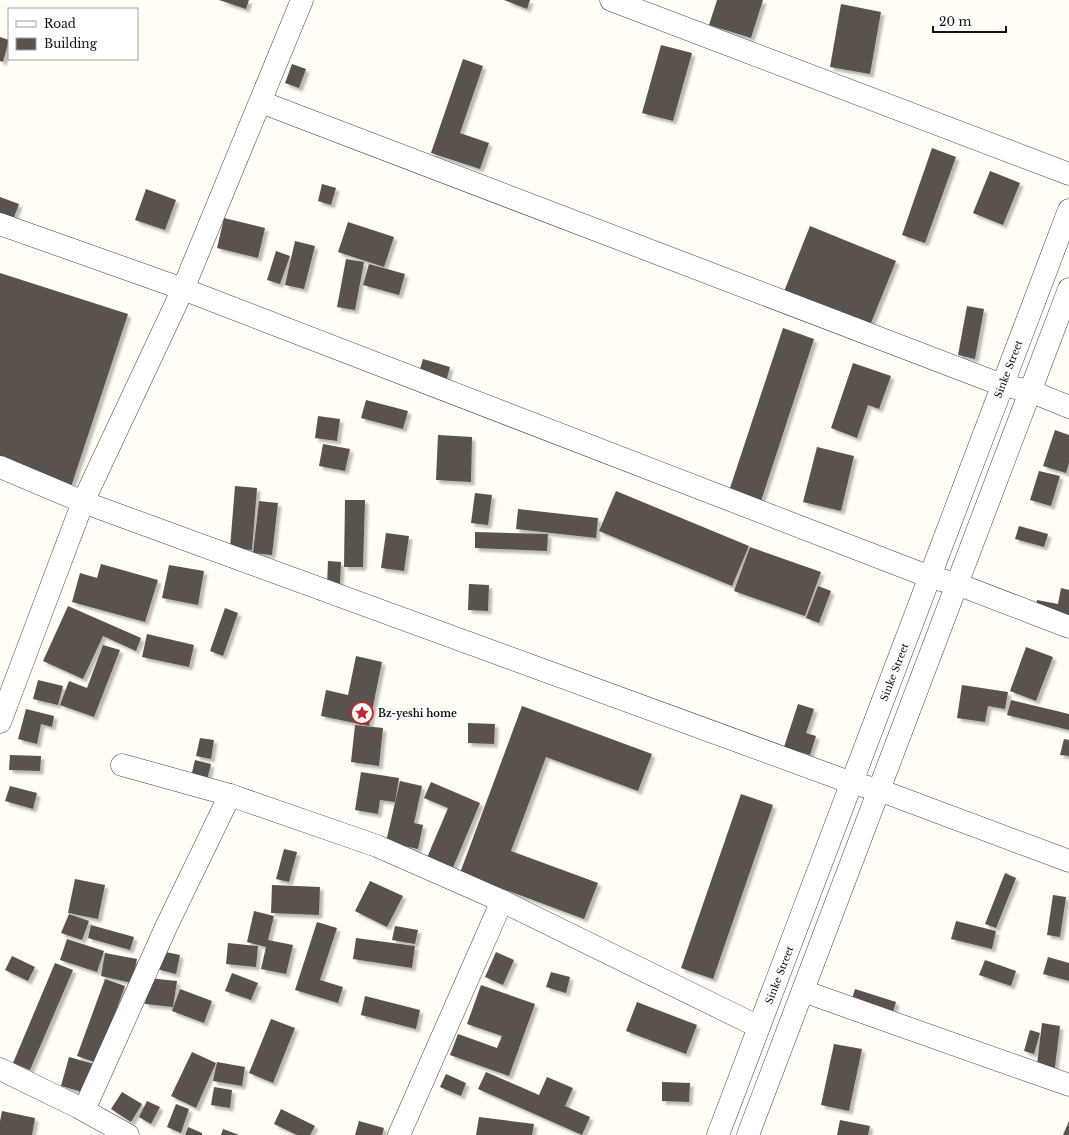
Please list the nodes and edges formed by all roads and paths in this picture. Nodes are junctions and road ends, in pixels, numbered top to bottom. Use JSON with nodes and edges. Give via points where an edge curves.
{"nodes":[{"id":1,"x":302,"y":0,"type":"edge"},
{"id":2,"x":612,"y":0,"type":"edge"},
{"id":3,"x":261,"y":102,"type":"junction"},
{"id":4,"x":1069,"y":174,"type":"edge"},
{"id":5,"x":1069,"y":210,"type":"edge"},
{"id":6,"x":0,"y":224,"type":"edge"},
{"id":7,"x":183,"y":289,"type":"junction"},
{"id":8,"x":1069,"y":289,"type":"edge"},
{"id":9,"x":1002,"y":385,"type":"junction"},
{"id":10,"x":1030,"y":391,"type":"junction"},
{"id":11,"x":1069,"y":407,"type":"edge"},
{"id":12,"x":0,"y":467,"type":"edge"},
{"id":13,"x":83,"y":502,"type":"junction"},
{"id":14,"x":930,"y":577,"type":"junction"},
{"id":15,"x":957,"y":584,"type":"junction"},
{"id":16,"x":1069,"y":627,"type":"edge"},
{"id":17,"x":0,"y":722,"type":"edge"},
{"id":18,"x":122,"y":765,"type":"dead end"},
{"id":19,"x":852,"y":783,"type":"junction"},
{"id":20,"x":879,"y":790,"type":"junction"},
{"id":21,"x":230,"y":795,"type":"junction"},
{"id":22,"x":1069,"y":861,"type":"edge"},
{"id":23,"x":502,"y":900,"type":"junction"},
{"id":24,"x":803,"y":991,"type":"junction"},
{"id":25,"x":759,"y":1027,"type":"junction"},
{"id":26,"x":0,"y":1069,"type":"edge"},
{"id":27,"x":1069,"y":1085,"type":"edge"},
{"id":28,"x":84,"y":1110,"type":"junction"},
{"id":29,"x":128,"y":1135,"type":"edge"},
{"id":30,"x":399,"y":1135,"type":"edge"},
{"id":31,"x":718,"y":1135,"type":"edge"},
{"id":32,"x":748,"y":1135,"type":"edge"}],
"edges":[{"from":1,"to":3,"type":"street"},
{"from":2,"to":4,"type":"street"},
{"from":3,"to":7,"type":"street"},
{"from":3,"to":9,"type":"street"},
{"from":5,"to":9,"type":"street","name":"Sinke Street"},
{"from":6,"to":7,"type":"street"},
{"from":7,"to":13,"type":"street"},
{"from":7,"to":14,"type":"street"},
{"from":8,"to":10,"type":"street"},
{"from":9,"to":10,"type":"street"},
{"from":9,"to":14,"type":"street","name":"Sinke Street"},
{"from":10,"to":11,"type":"street"},
{"from":10,"to":15,"type":"street"},
{"from":12,"to":13,"type":"street"},
{"from":13,"to":17,"type":"street"},
{"from":13,"to":19,"type":"street"},
{"from":14,"to":15,"type":"street"},
{"from":14,"to":19,"type":"street","name":"Sinke Street"},
{"from":15,"to":16,"type":"street"},
{"from":15,"to":20,"type":"street"},
{"from":18,"to":21,"type":"street"},
{"from":19,"to":20,"type":"street"},
{"from":19,"to":25,"type":"street","name":"Sinke Street"},
{"from":20,"to":22,"type":"street"},
{"from":20,"to":24,"type":"street"},
{"from":21,"to":23,"type":"street","via":[[377,846]]},
{"from":21,"to":28,"type":"street","via":[[167,925]]},
{"from":23,"to":25,"type":"street"},
{"from":23,"to":30,"type":"street"},
{"from":24,"to":27,"type":"street"},
{"from":24,"to":32,"type":"street"},
{"from":25,"to":31,"type":"street","name":"Sinke Street"},
{"from":26,"to":28,"type":"street"},
{"from":28,"to":29,"type":"street"}]}
